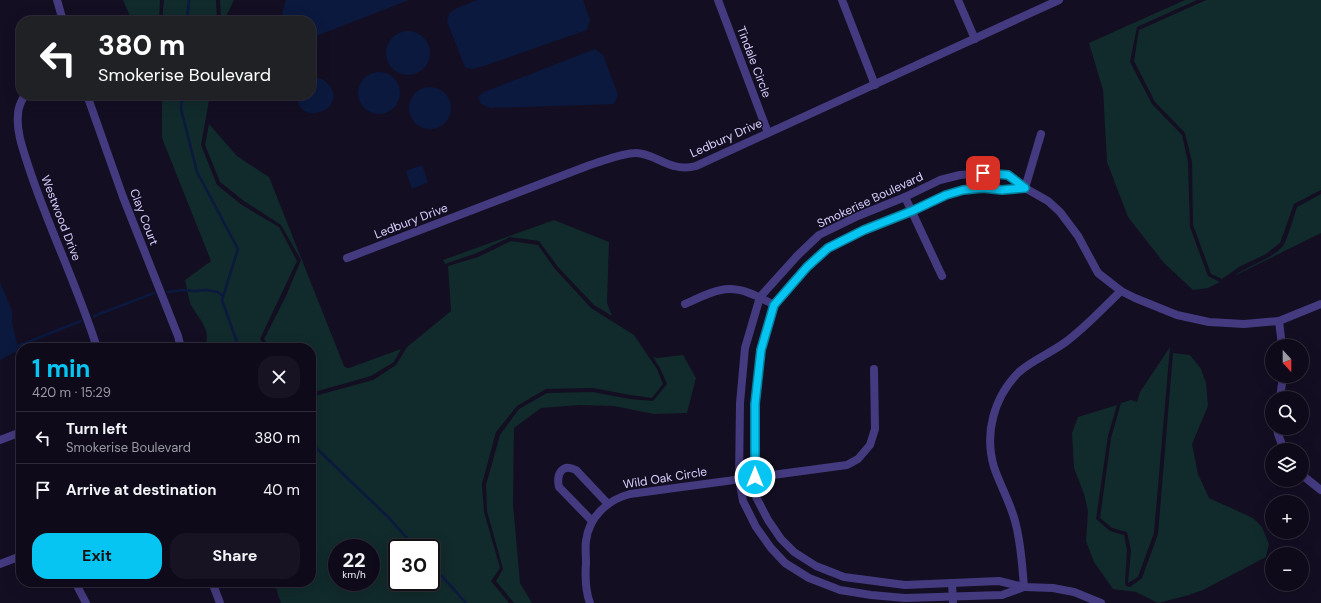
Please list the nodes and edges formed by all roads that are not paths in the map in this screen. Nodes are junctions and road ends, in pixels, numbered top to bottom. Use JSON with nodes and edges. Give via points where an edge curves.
{"nodes":[{"id":1,"x":57,"y":0,"type":"edge"},
{"id":2,"x":718,"y":0,"type":"edge"},
{"id":3,"x":842,"y":0,"type":"edge"},
{"id":4,"x":958,"y":0,"type":"edge"},
{"id":5,"x":1059,"y":0,"type":"edge"},
{"id":6,"x":62,"y":16,"type":"edge"},
{"id":7,"x":975,"y":39,"type":"junction"},
{"id":8,"x":875,"y":85,"type":"junction"},
{"id":9,"x":22,"y":100,"type":"edge"},
{"id":10,"x":89,"y":100,"type":"edge"},
{"id":11,"x":768,"y":133,"type":"junction"},
{"id":12,"x":1041,"y":134,"type":"dead end"},
{"id":13,"x":1025,"y":188,"type":"junction"},
{"id":14,"x":905,"y":197,"type":"junction"},
{"id":15,"x":912,"y":211,"type":"junction"},
{"id":16,"x":347,"y":258,"type":"dead end"},
{"id":17,"x":942,"y":276,"type":"dead end"},
{"id":18,"x":1121,"y":291,"type":"junction"},
{"id":19,"x":760,"y":298,"type":"junction"},
{"id":20,"x":685,"y":304,"type":"dead end"},
{"id":21,"x":1321,"y":304,"type":"edge"},
{"id":22,"x":774,"y":305,"type":"junction"},
{"id":23,"x":1279,"y":321,"type":"junction"},
{"id":24,"x":1281,"y":339,"type":"edge"},
{"id":25,"x":95,"y":343,"type":"edge"},
{"id":26,"x":179,"y":343,"type":"edge"},
{"id":27,"x":874,"y":369,"type":"dead end"},
{"id":28,"x":16,"y":434,"type":"edge"},
{"id":29,"x":0,"y":440,"type":"edge"},
{"id":30,"x":755,"y":477,"type":"junction"},
{"id":31,"x":738,"y":479,"type":"junction"},
{"id":32,"x":1309,"y":481,"type":"edge"},
{"id":33,"x":1321,"y":490,"type":"edge"},
{"id":34,"x":608,"y":504,"type":"junction"},
{"id":35,"x":592,"y":521,"type":"junction"},
{"id":36,"x":16,"y":558,"type":"edge"},
{"id":37,"x":0,"y":564,"type":"edge"},
{"id":38,"x":844,"y":577,"type":"junction"},
{"id":39,"x":952,"y":584,"type":"junction"},
{"id":40,"x":1024,"y":586,"type":"junction"},
{"id":41,"x":78,"y":587,"type":"edge"},
{"id":42,"x":214,"y":587,"type":"edge"},
{"id":43,"x":840,"y":590,"type":"junction"},
{"id":44,"x":953,"y":600,"type":"edge"},
{"id":45,"x":86,"y":603,"type":"edge"},
{"id":46,"x":220,"y":603,"type":"edge"},
{"id":47,"x":590,"y":603,"type":"edge"},
{"id":48,"x":1101,"y":603,"type":"edge"}],
"edges":[{"from":1,"to":6,"type":"street"},
{"from":2,"to":11,"type":"street","name":"Tindale Circle"},
{"from":3,"to":8,"type":"street"},
{"from":4,"to":7,"type":"street"},
{"from":5,"to":7,"type":"street","name":"Ledbury Drive"},
{"from":7,"to":8,"type":"street","name":"Ledbury Drive"},
{"from":8,"to":11,"type":"street","name":"Ledbury Drive"},
{"from":9,"to":25,"type":"street","name":"Westwood Drive","via":[[17,115],[19,131],[38,197]]},
{"from":10,"to":26,"type":"street","name":"Clay Court"},
{"from":11,"to":16,"type":"street","name":"Ledbury Drive","via":[[715,159],[689,168],[673,166],[645,154],[621,155]]},
{"from":12,"to":13,"type":"street"},
{"from":13,"to":14,"type":"street","name":"Smokerise Boulevard","via":[[1008,175],[983,173],[940,180]]},
{"from":13,"to":15,"type":"street","name":"Smokerise Boulevard","via":[[963,190]]},
{"from":13,"to":18,"type":"street","name":"Smokerise Boulevard","via":[[1048,201],[1060,212],[1078,236],[1098,273]]},
{"from":14,"to":15,"type":"street"},
{"from":14,"to":19,"type":"street","name":"Smokerise Boulevard","via":[[819,235]]},
{"from":15,"to":17,"type":"street"},
{"from":15,"to":22,"type":"street","name":"Smokerise Boulevard","via":[[828,248],[807,267]]},
{"from":18,"to":23,"type":"street","name":"Smokerise Boulevard","via":[[1177,315],[1209,322],[1244,324]]},
{"from":18,"to":40,"type":"street","via":[[1067,341],[1020,371],[1006,387],[996,405],[991,428],[991,452],[1015,519]]},
{"from":19,"to":20,"type":"street","via":[[748,292],[722,289]]},
{"from":19,"to":22,"type":"street"},
{"from":19,"to":31,"type":"street","name":"Smokerise Boulevard","via":[[746,348],[740,403]]},
{"from":21,"to":23,"type":"street","name":"Smokerise Boulevard"},
{"from":22,"to":30,"type":"street","name":"Smokerise Boulevard","via":[[761,350],[755,404]]},
{"from":23,"to":24,"type":"street"},
{"from":27,"to":30,"type":"street","name":"Wild Oak Circle","via":[[875,429],[870,445],[858,459],[847,465]]},
{"from":28,"to":29,"type":"street"},
{"from":30,"to":31,"type":"street","name":"Wild Oak Circle"},
{"from":30,"to":38,"type":"street","name":"Smokerise Boulevard","via":[[756,497],[781,539],[794,552],[816,566]]},
{"from":31,"to":34,"type":"street","name":"Wild Oak Circle","via":[[630,494],[618,497]]},
{"from":31,"to":43,"type":"street","name":"Smokerise Boulevard","via":[[743,501],[770,548],[785,563],[809,578]]},
{"from":32,"to":33,"type":"street"},
{"from":34,"to":35,"type":"street","name":"Wild Oak Circle"},
{"from":34,"to":35,"type":"street","via":[[576,470],[565,468],[559,473],[558,487]]},
{"from":35,"to":47,"type":"street","name":"Wild Oak Circle","via":[[586,540],[585,582]]},
{"from":36,"to":37,"type":"street"},
{"from":38,"to":39,"type":"street","name":"Smokerise Boulevard","via":[[905,585]]},
{"from":38,"to":43,"type":"street"},
{"from":39,"to":40,"type":"street","name":"Smokerise Boulevard","via":[[999,581]]},
{"from":39,"to":44,"type":"street"},
{"from":40,"to":44,"type":"street","name":"Smokerise Boulevard","via":[[1002,595]]},
{"from":40,"to":48,"type":"street","name":"Smokerise Boulevard","via":[[1074,592]]},
{"from":41,"to":45,"type":"street"},
{"from":42,"to":46,"type":"street"},
{"from":43,"to":44,"type":"street","name":"Smokerise Boulevard","via":[[905,598]]}]}
